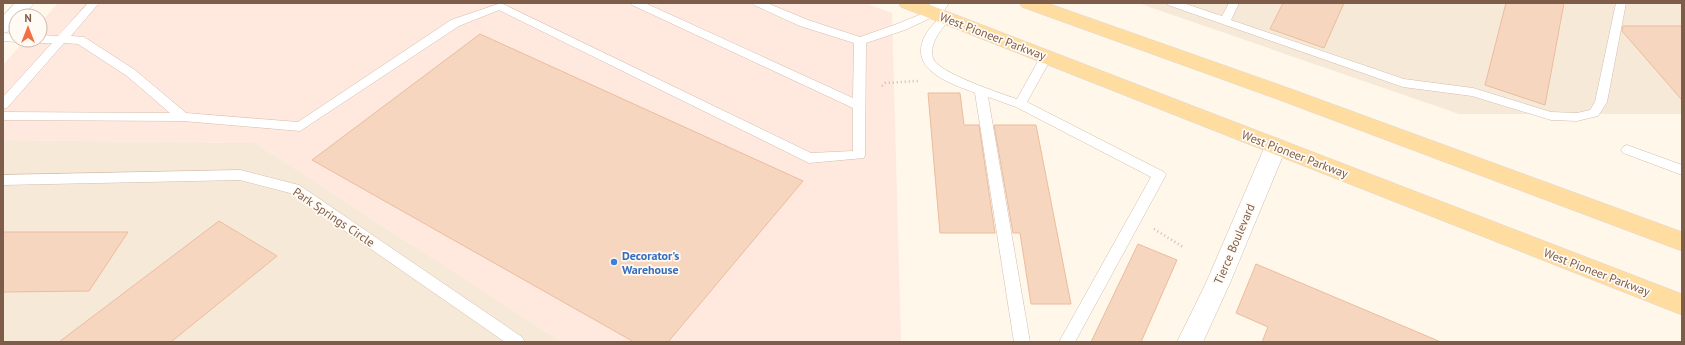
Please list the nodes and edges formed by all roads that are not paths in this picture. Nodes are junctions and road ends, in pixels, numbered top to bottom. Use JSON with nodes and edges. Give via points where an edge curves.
{"nodes":[{"id":1,"x":25,"y":3,"type":"edge"},
{"id":2,"x":94,"y":3,"type":"edge"},
{"id":3,"x":636,"y":3,"type":"edge"},
{"id":4,"x":758,"y":3,"type":"edge"},
{"id":5,"x":908,"y":3,"type":"edge"},
{"id":6,"x":1029,"y":3,"type":"edge"},
{"id":7,"x":1172,"y":3,"type":"edge"},
{"id":8,"x":1234,"y":3,"type":"edge"},
{"id":9,"x":1621,"y":3,"type":"edge"},
{"id":10,"x":498,"y":4,"type":"edge"},
{"id":11,"x":939,"y":11,"type":"edge"},
{"id":12,"x":1225,"y":21,"type":"junction"},
{"id":13,"x":3,"y":27,"type":"edge"},
{"id":14,"x":48,"y":39,"type":"edge"},
{"id":15,"x":60,"y":40,"type":"junction"},
{"id":16,"x":860,"y":41,"type":"junction"},
{"id":17,"x":1046,"y":57,"type":"junction"},
{"id":18,"x":981,"y":90,"type":"junction"},
{"id":19,"x":1020,"y":104,"type":"junction"},
{"id":20,"x":3,"y":105,"type":"edge"},
{"id":21,"x":859,"y":106,"type":"junction"},
{"id":22,"x":3,"y":116,"type":"edge"},
{"id":23,"x":183,"y":117,"type":"junction"},
{"id":24,"x":1276,"y":146,"type":"junction"},
{"id":25,"x":1627,"y":150,"type":"dead end"},
{"id":26,"x":1682,"y":170,"type":"edge"},
{"id":27,"x":3,"y":180,"type":"edge"},
{"id":28,"x":1682,"y":242,"type":"edge"},
{"id":29,"x":1682,"y":305,"type":"edge"},
{"id":30,"x":517,"y":342,"type":"edge"},
{"id":31,"x":1022,"y":342,"type":"edge"},
{"id":32,"x":1067,"y":342,"type":"edge"},
{"id":33,"x":1190,"y":342,"type":"edge"}],
"edges":[{"from":1,"to":13,"type":"street"},
{"from":2,"to":15,"type":"lane"},
{"from":3,"to":21,"type":"lane"},
{"from":4,"to":16,"type":"lane","via":[[804,23]]},
{"from":5,"to":11,"type":"main road","name":"West Pioneer Parkway"},
{"from":6,"to":28,"type":"main road","via":[[1284,94]]},
{"from":7,"to":12,"type":"lane"},
{"from":8,"to":12,"type":"lane"},
{"from":9,"to":12,"type":"lane","via":[[1601,102],[1594,113],[1577,117],[1551,116],[1473,92],[1403,83]]},
{"from":10,"to":21,"type":"lane","via":[[810,158],[859,155]]},
{"from":10,"to":23,"type":"lane","via":[[455,23],[300,127]]},
{"from":11,"to":16,"type":"lane"},
{"from":11,"to":17,"type":"main road","name":"West Pioneer Parkway"},
{"from":11,"to":18,"type":"lane","via":[[929,40],[929,62],[942,73]]},
{"from":14,"to":15,"type":"lane"},
{"from":15,"to":20,"type":"lane"},
{"from":15,"to":23,"type":"lane","via":[[80,40],[131,73]]},
{"from":16,"to":21,"type":"lane"},
{"from":17,"to":19,"type":"lane"},
{"from":17,"to":24,"type":"main road","name":"West Pioneer Parkway"},
{"from":18,"to":19,"type":"lane"},
{"from":18,"to":31,"type":"lane"},
{"from":19,"to":32,"type":"lane","via":[[1159,175]]},
{"from":22,"to":23,"type":"lane"},
{"from":24,"to":29,"type":"main road","name":"West Pioneer Parkway"},
{"from":24,"to":33,"type":"street","name":"Tierce Boulevard"},
{"from":25,"to":26,"type":"lane"},
{"from":27,"to":30,"type":"lane","name":"Park Springs Circle","via":[[240,175],[294,189]]}]}
